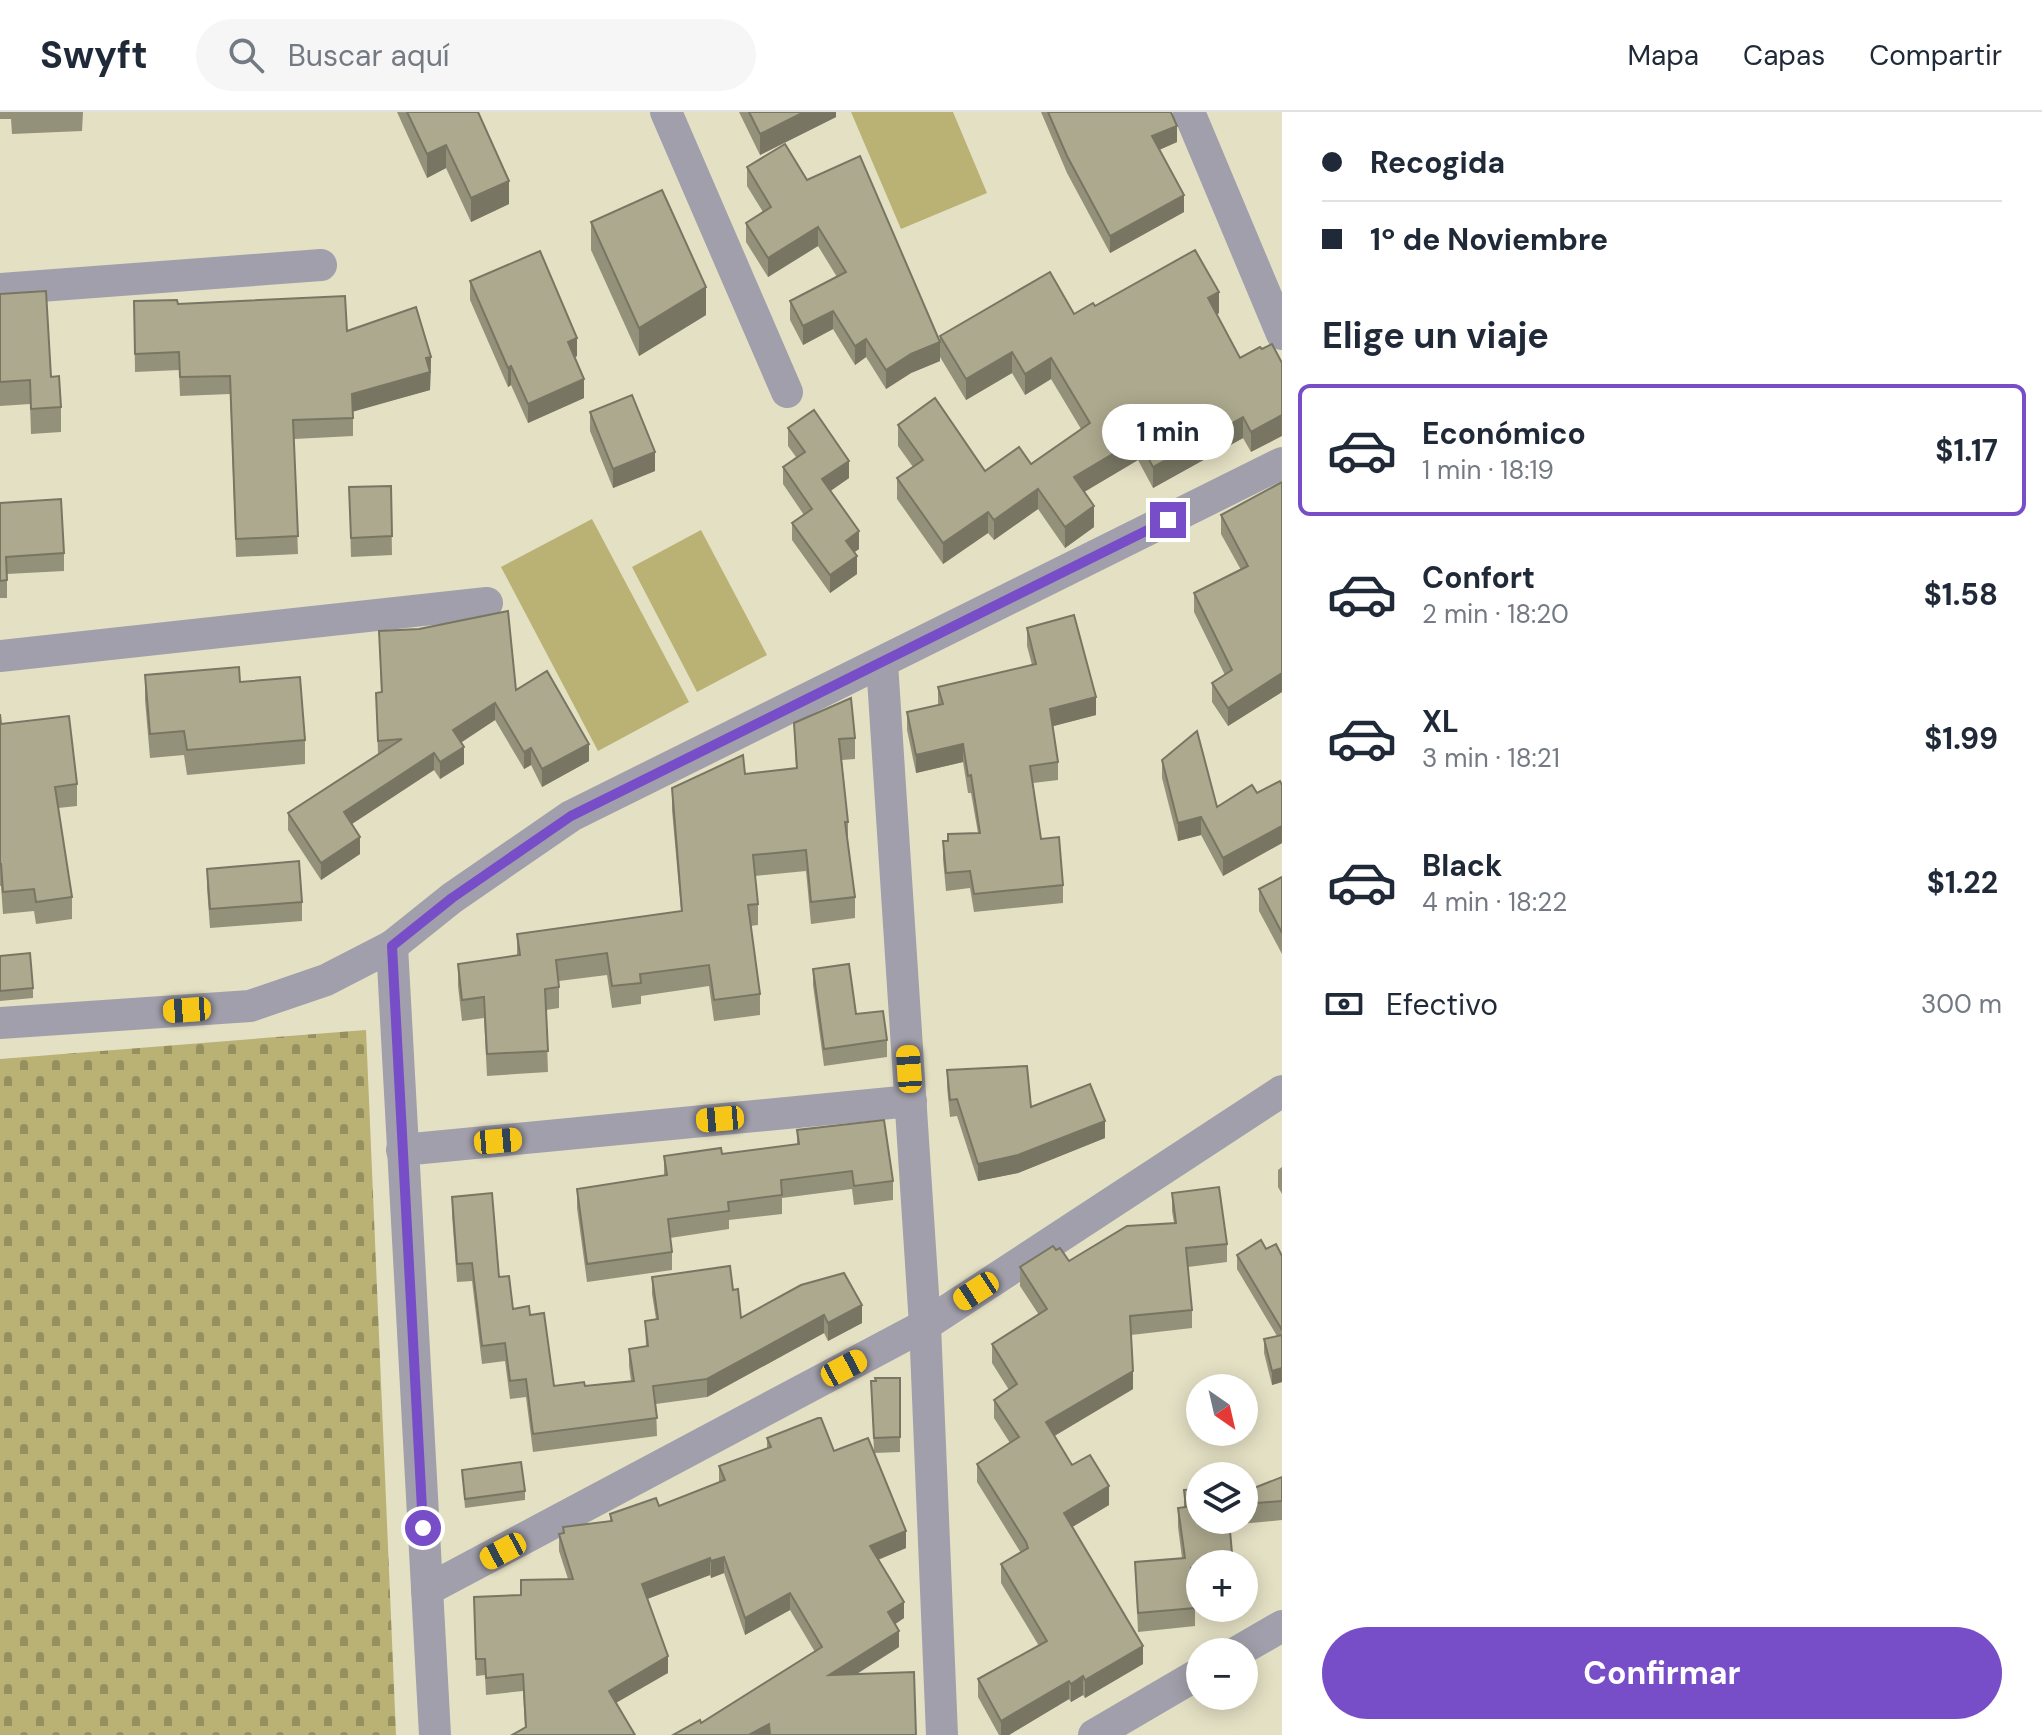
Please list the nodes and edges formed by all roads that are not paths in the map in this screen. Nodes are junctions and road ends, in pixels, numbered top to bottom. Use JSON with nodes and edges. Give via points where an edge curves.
{"nodes":[{"id":1,"x":666,"y":112,"type":"edge"},
{"id":2,"x":1189,"y":112,"type":"edge"},
{"id":3,"x":321,"y":265,"type":"dead end"},
{"id":4,"x":0,"y":289,"type":"edge"},
{"id":5,"x":1282,"y":334,"type":"edge"},
{"id":6,"x":787,"y":392,"type":"dead end"},
{"id":7,"x":1282,"y":463,"type":"edge"},
{"id":8,"x":487,"y":603,"type":"dead end"},
{"id":9,"x":0,"y":656,"type":"edge"},
{"id":10,"x":882,"y":663,"type":"junction"},
{"id":11,"x":392,"y":946,"type":"junction"},
{"id":12,"x":0,"y":1023,"type":"edge"},
{"id":13,"x":1282,"y":1091,"type":"edge"},
{"id":14,"x":911,"y":1101,"type":"junction"},
{"id":15,"x":402,"y":1150,"type":"junction"},
{"id":16,"x":925,"y":1325,"type":"junction"},
{"id":17,"x":427,"y":1590,"type":"junction"},
{"id":18,"x":1282,"y":1626,"type":"edge"},
{"id":19,"x":1258,"y":1640,"type":"edge"},
{"id":20,"x":1186,"y":1681,"type":"edge"},
{"id":21,"x":435,"y":1735,"type":"edge"},
{"id":22,"x":942,"y":1735,"type":"edge"},
{"id":23,"x":1094,"y":1735,"type":"edge"}],
"edges":[{"from":1,"to":6,"type":"street"},
{"from":2,"to":5,"type":"street"},
{"from":3,"to":4,"type":"street"},
{"from":7,"to":10,"type":"street"},
{"from":8,"to":9,"type":"street"},
{"from":10,"to":11,"type":"street","via":[[571,816]]},
{"from":10,"to":14,"type":"street"},
{"from":11,"to":12,"type":"street","via":[[326,980],[250,1006]]},
{"from":11,"to":15,"type":"street"},
{"from":13,"to":16,"type":"street"},
{"from":14,"to":15,"type":"street"},
{"from":14,"to":16,"type":"street"},
{"from":15,"to":17,"type":"street"},
{"from":16,"to":17,"type":"street"},
{"from":16,"to":22,"type":"street"},
{"from":17,"to":21,"type":"street"},
{"from":18,"to":19,"type":"street"},
{"from":20,"to":23,"type":"street"}]}
